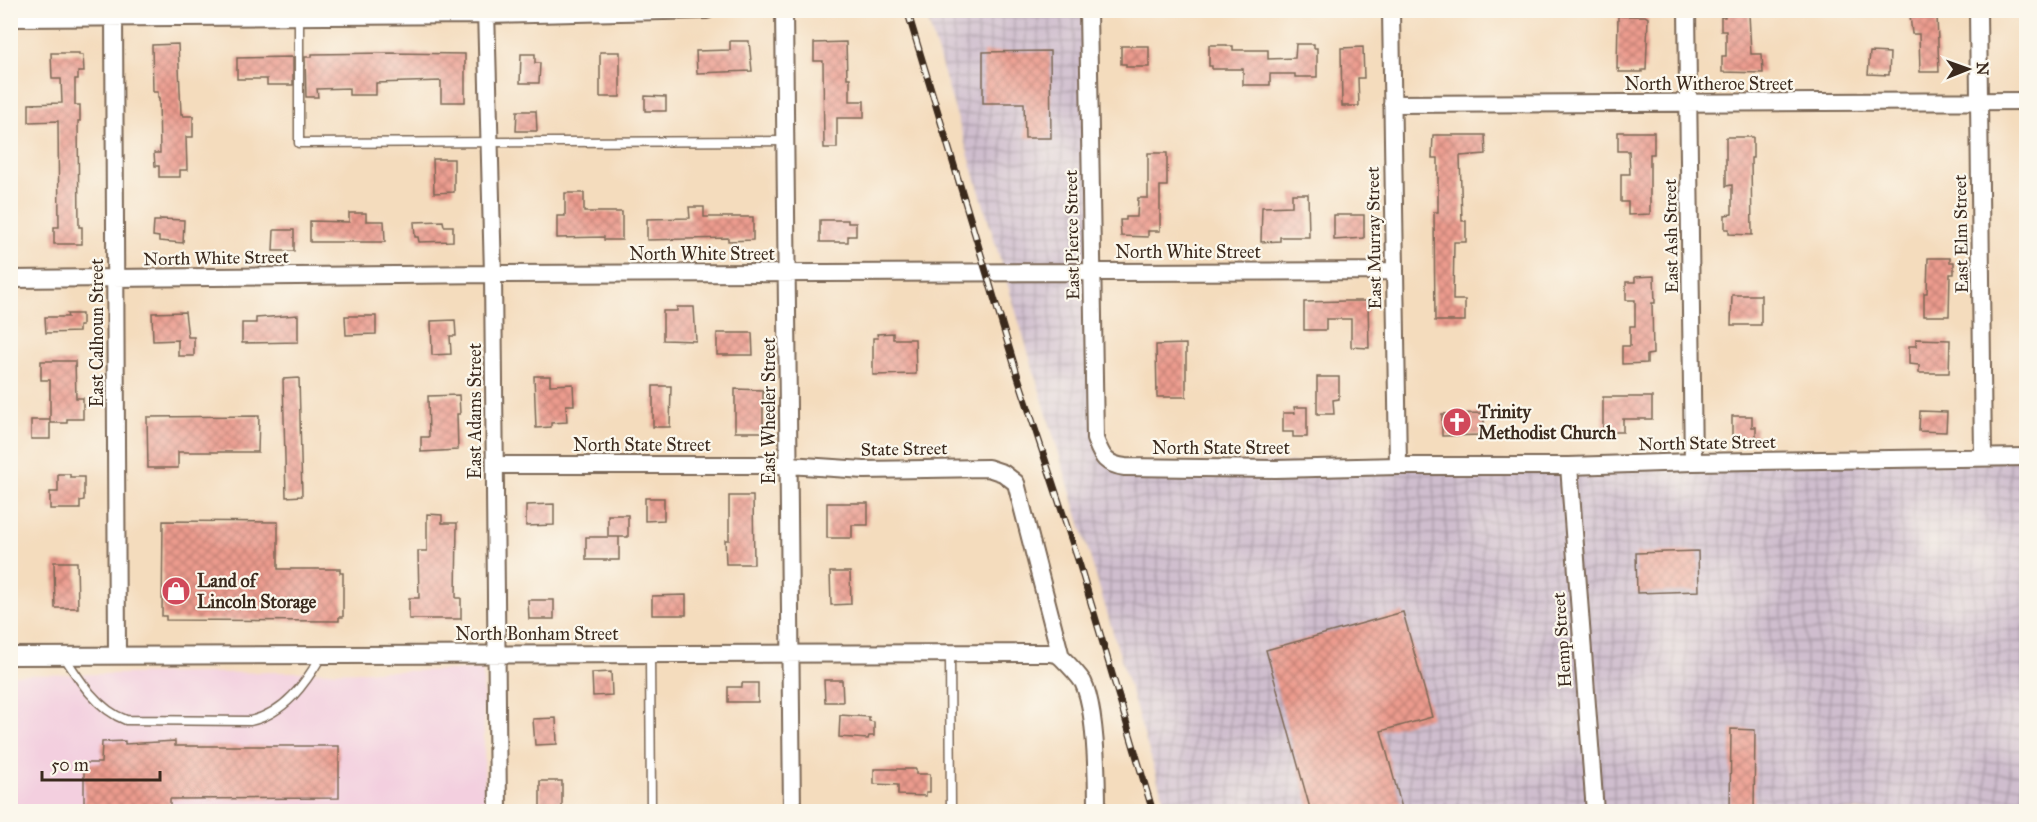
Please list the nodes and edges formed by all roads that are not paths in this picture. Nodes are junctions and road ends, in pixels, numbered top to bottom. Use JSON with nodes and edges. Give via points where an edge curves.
{"nodes":[{"id":1,"x":707,"y":10,"type":"edge"},
{"id":2,"x":784,"y":10,"type":"edge"},
{"id":3,"x":1088,"y":10,"type":"edge"},
{"id":4,"x":1391,"y":10,"type":"edge"},
{"id":5,"x":1687,"y":10,"type":"edge"},
{"id":6,"x":1978,"y":10,"type":"edge"},
{"id":7,"x":299,"y":13,"type":"edge"},
{"id":8,"x":486,"y":13,"type":"edge"},
{"id":9,"x":114,"y":14,"type":"edge"},
{"id":10,"x":10,"y":18,"type":"edge"},
{"id":11,"x":2026,"y":101,"type":"edge"},
{"id":12,"x":1979,"y":102,"type":"junction"},
{"id":13,"x":1392,"y":104,"type":"junction"},
{"id":14,"x":1689,"y":104,"type":"junction"},
{"id":15,"x":786,"y":141,"type":"junction"},
{"id":16,"x":490,"y":142,"type":"junction"},
{"id":17,"x":1394,"y":271,"type":"junction"},
{"id":18,"x":1092,"y":272,"type":"junction"},
{"id":19,"x":788,"y":273,"type":"junction"},
{"id":20,"x":494,"y":274,"type":"junction"},
{"id":21,"x":116,"y":278,"type":"junction"},
{"id":22,"x":10,"y":279,"type":"edge"},
{"id":23,"x":1102,"y":457,"type":"joint"},
{"id":24,"x":2026,"y":457,"type":"edge"},
{"id":25,"x":1983,"y":458,"type":"junction"},
{"id":26,"x":1693,"y":462,"type":"junction"},
{"id":27,"x":495,"y":465,"type":"junction"},
{"id":28,"x":789,"y":465,"type":"junction"},
{"id":29,"x":1398,"y":466,"type":"junction"},
{"id":30,"x":1569,"y":466,"type":"junction"},
{"id":31,"x":496,"y":653,"type":"junction"},
{"id":32,"x":323,"y":654,"type":"junction"},
{"id":33,"x":650,"y":654,"type":"junction"},
{"id":34,"x":950,"y":654,"type":"junction"},
{"id":35,"x":63,"y":655,"type":"junction"},
{"id":36,"x":117,"y":655,"type":"junction"},
{"id":37,"x":792,"y":655,"type":"junction"},
{"id":38,"x":10,"y":656,"type":"edge"},
{"id":39,"x":1061,"y":657,"type":"junction"},
{"id":40,"x":498,"y":812,"type":"edge"},
{"id":41,"x":651,"y":812,"type":"edge"},
{"id":42,"x":792,"y":812,"type":"edge"},
{"id":43,"x":951,"y":812,"type":"edge"},
{"id":44,"x":1097,"y":812,"type":"edge"},
{"id":45,"x":1595,"y":812,"type":"edge"}],
"edges":[{"from":1,"to":8,"type":"street"},
{"from":2,"to":15,"type":"street","name":"East Wheeler Street"},
{"from":3,"to":18,"type":"street","name":"East Pierce Street"},
{"from":4,"to":13,"type":"street","name":"East Murray Street"},
{"from":5,"to":14,"type":"street","name":"East Ash Street"},
{"from":6,"to":12,"type":"street","name":"East Elm Street"},
{"from":7,"to":8,"type":"street"},
{"from":7,"to":9,"type":"street"},
{"from":7,"to":16,"type":"lane","via":[[299,143]]},
{"from":8,"to":16,"type":"street","name":"East Adams Street"},
{"from":9,"to":10,"type":"street"},
{"from":9,"to":21,"type":"street","name":"East Calhoun Street"},
{"from":11,"to":12,"type":"street","name":"North Witheroe Street"},
{"from":12,"to":14,"type":"street","name":"North Witheroe Street"},
{"from":12,"to":25,"type":"street","name":"East Elm Street"},
{"from":13,"to":14,"type":"street","name":"North Witheroe Street"},
{"from":13,"to":17,"type":"street","name":"East Murray Street"},
{"from":14,"to":26,"type":"street","name":"East Ash Street"},
{"from":15,"to":16,"type":"lane"},
{"from":15,"to":19,"type":"street","name":"East Wheeler Street"},
{"from":16,"to":20,"type":"street","name":"East Adams Street"},
{"from":17,"to":18,"type":"street","name":"North White Street"},
{"from":17,"to":29,"type":"street","name":"East Murray Street"},
{"from":18,"to":19,"type":"street","name":"North White Street"},
{"from":18,"to":23,"type":"street","name":"East Pierce Street","via":[[1095,439]]},
{"from":19,"to":20,"type":"street","name":"North White Street"},
{"from":19,"to":28,"type":"street","name":"East Wheeler Street"},
{"from":20,"to":21,"type":"street","name":"North White Street"},
{"from":20,"to":27,"type":"street","name":"East Adams Street"},
{"from":21,"to":22,"type":"street","name":"North White Street"},
{"from":21,"to":36,"type":"street","name":"East Calhoun Street"},
{"from":23,"to":29,"type":"street","name":"North State Street","via":[[1110,464],[1125,467]]},
{"from":24,"to":25,"type":"street","name":"North State Street"},
{"from":25,"to":26,"type":"street","name":"North State Street"},
{"from":26,"to":30,"type":"street","name":"North State Street"},
{"from":27,"to":28,"type":"street","name":"North State Street"},
{"from":27,"to":31,"type":"street","name":"East Adams Street"},
{"from":28,"to":37,"type":"street","name":"East Wheeler Street"},
{"from":28,"to":39,"type":"street","name":"State Street","via":[[841,469],[988,468],[1003,472],[1016,483]]},
{"from":29,"to":30,"type":"street","name":"North State Street"},
{"from":30,"to":45,"type":"street","name":"Hemp Street"},
{"from":31,"to":32,"type":"street","name":"North Bonham Street"},
{"from":31,"to":33,"type":"street","name":"North Bonham Street"},
{"from":31,"to":40,"type":"street","name":"East Adams Street"},
{"from":32,"to":35,"type":"lane","via":[[306,682],[286,703],[266,718],[250,721],[117,717],[81,682]]},
{"from":32,"to":36,"type":"street","name":"North Bonham Street"},
{"from":33,"to":37,"type":"street","name":"North Bonham Street"},
{"from":33,"to":41,"type":"lane"},
{"from":34,"to":37,"type":"street","name":"North Bonham Street"},
{"from":34,"to":39,"type":"street","name":"North Bonham Street","via":[[1050,653]]},
{"from":34,"to":43,"type":"lane"},
{"from":35,"to":36,"type":"street","name":"North Bonham Street"},
{"from":35,"to":38,"type":"street","name":"North Bonham Street"},
{"from":37,"to":42,"type":"street","name":"East Wheeler Street"},
{"from":39,"to":44,"type":"street","via":[[1078,675],[1088,697]]}]}
